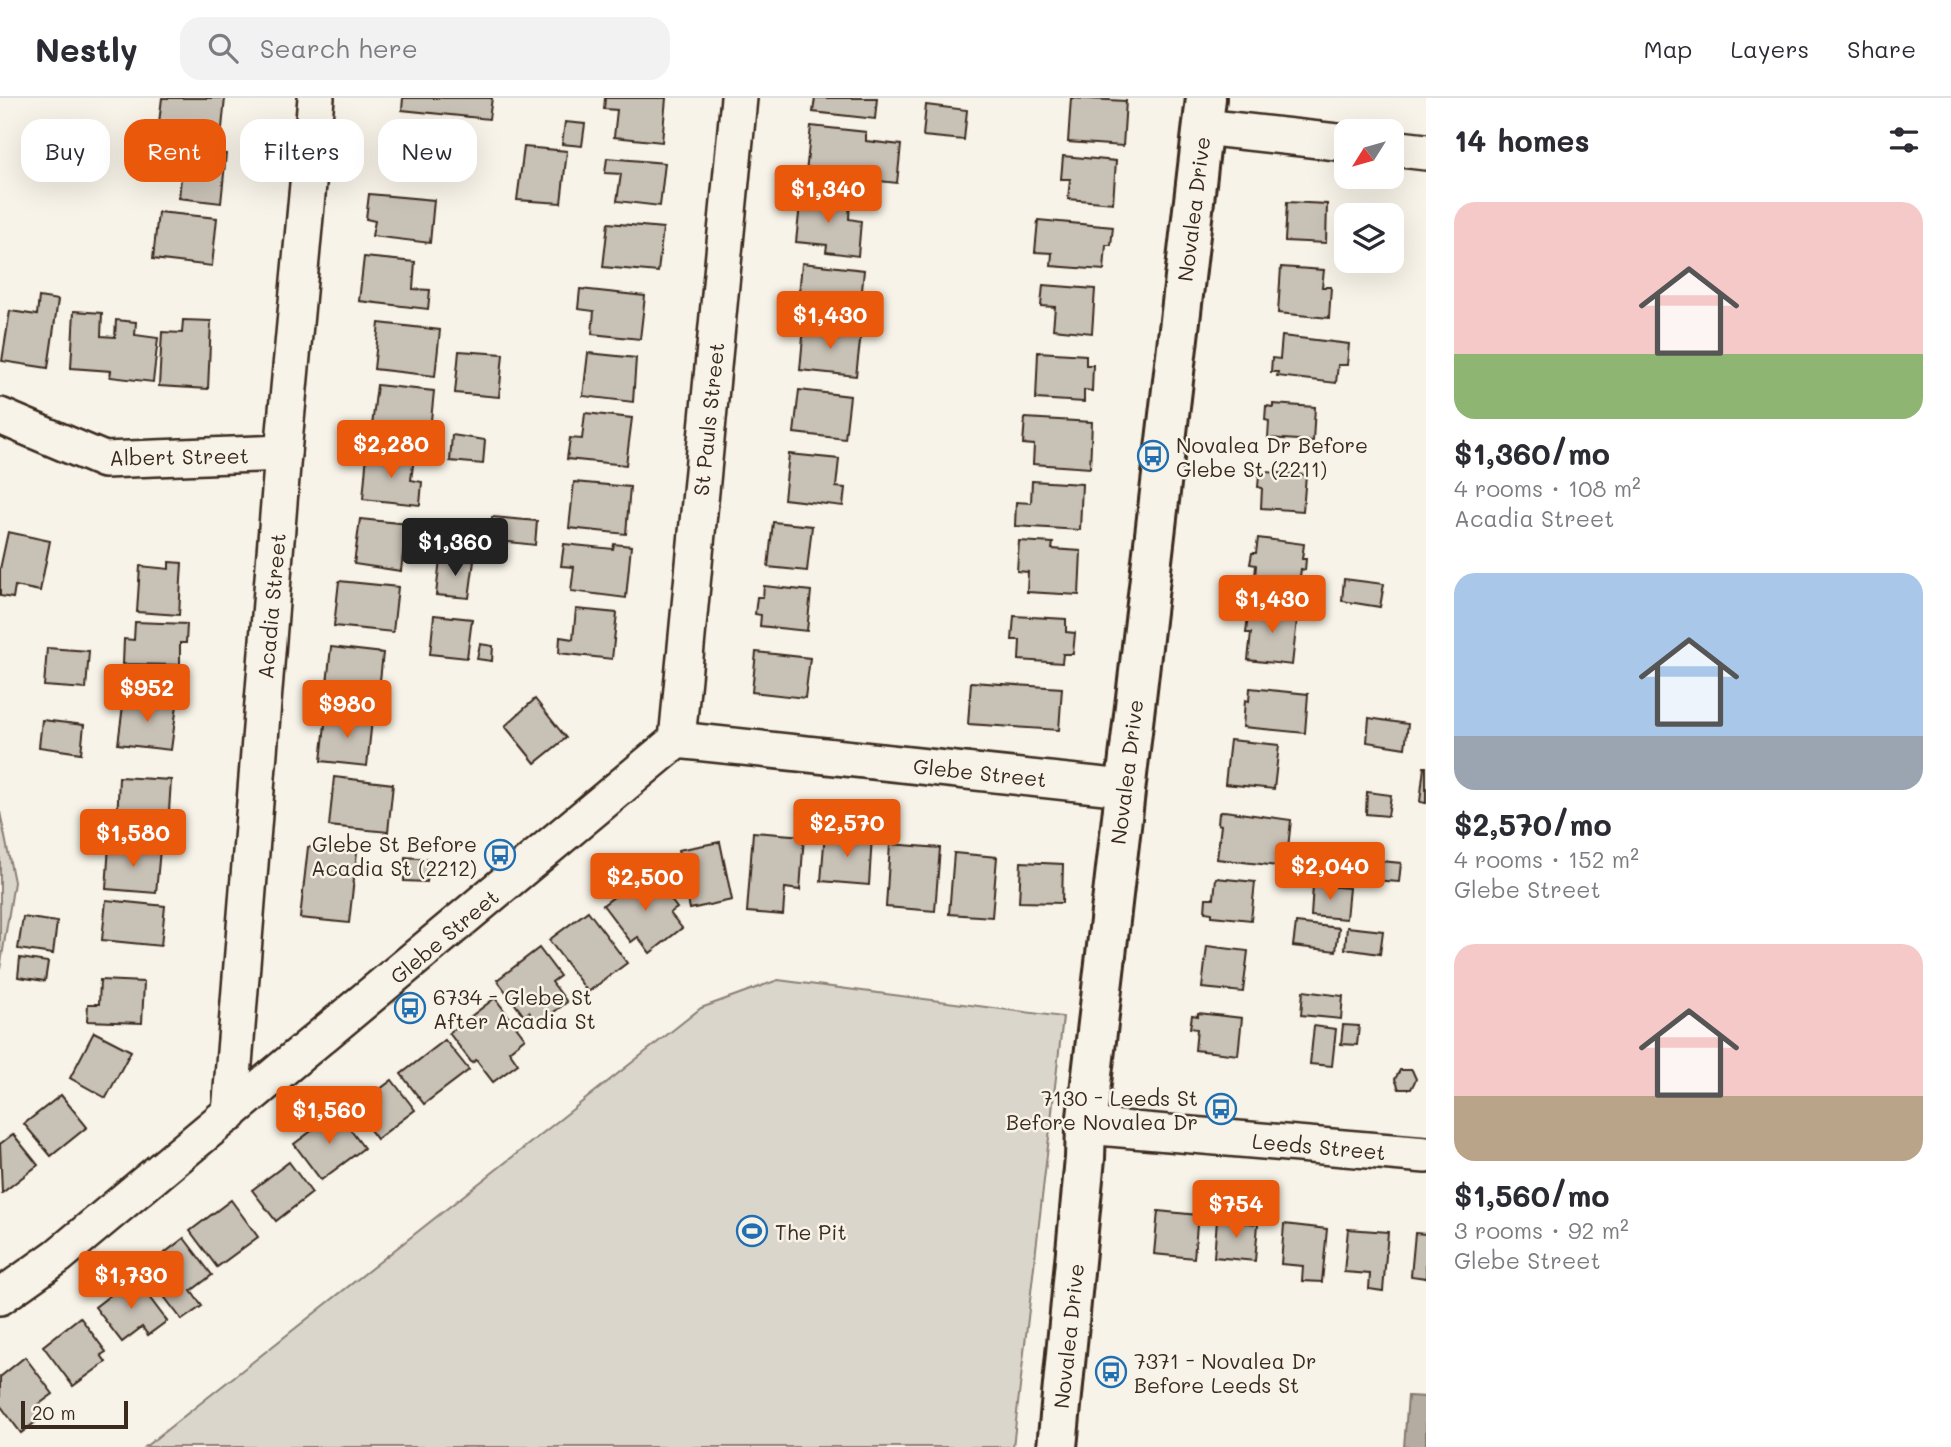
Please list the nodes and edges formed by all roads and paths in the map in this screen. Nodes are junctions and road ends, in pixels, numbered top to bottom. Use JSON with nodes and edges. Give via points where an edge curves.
{"nodes":[{"id":1,"x":316,"y":98,"type":"edge"},
{"id":2,"x":739,"y":98,"type":"edge"},
{"id":3,"x":1205,"y":113,"type":"edge"},
{"id":4,"x":1334,"y":140,"type":"edge"},
{"id":5,"x":1404,"y":149,"type":"edge"},
{"id":6,"x":1426,"y":152,"type":"edge"},
{"id":7,"x":0,"y":416,"type":"edge"},
{"id":8,"x":283,"y":453,"type":"junction"},
{"id":9,"x":677,"y":740,"type":"junction"},
{"id":10,"x":1124,"y":788,"type":"junction"},
{"id":11,"x":230,"y":1114,"type":"junction"},
{"id":12,"x":1086,"y":1126,"type":"junction"},
{"id":13,"x":1426,"y":1155,"type":"edge"},
{"id":14,"x":58,"y":1256,"type":"junction"},
{"id":15,"x":0,"y":1274,"type":"edge"},
{"id":16,"x":0,"y":1297,"type":"edge"},
{"id":17,"x":1057,"y":1447,"type":"edge"}],
"edges":[{"from":1,"to":8,"type":"street","name":"Acadia Street"},
{"from":2,"to":9,"type":"street","name":"St Pauls Street"},
{"from":3,"to":4,"type":"street"},
{"from":3,"to":10,"type":"street","name":"Novalea Drive"},
{"from":5,"to":6,"type":"street"},
{"from":7,"to":8,"type":"street","name":"Albert Street","via":[[104,460]]},
{"from":8,"to":11,"type":"street","name":"Acadia Street"},
{"from":9,"to":10,"type":"street","name":"Glebe Street"},
{"from":9,"to":11,"type":"street","name":"Glebe Street"},
{"from":10,"to":12,"type":"street","name":"Novalea Drive"},
{"from":11,"to":14,"type":"street","name":"Glebe Street"},
{"from":12,"to":13,"type":"street","name":"Leeds Street"},
{"from":12,"to":17,"type":"street","name":"Novalea Drive"},
{"from":14,"to":15,"type":"street","name":"Glebe Street"},
{"from":14,"to":16,"type":"street","name":"Glebe Street"}]}
